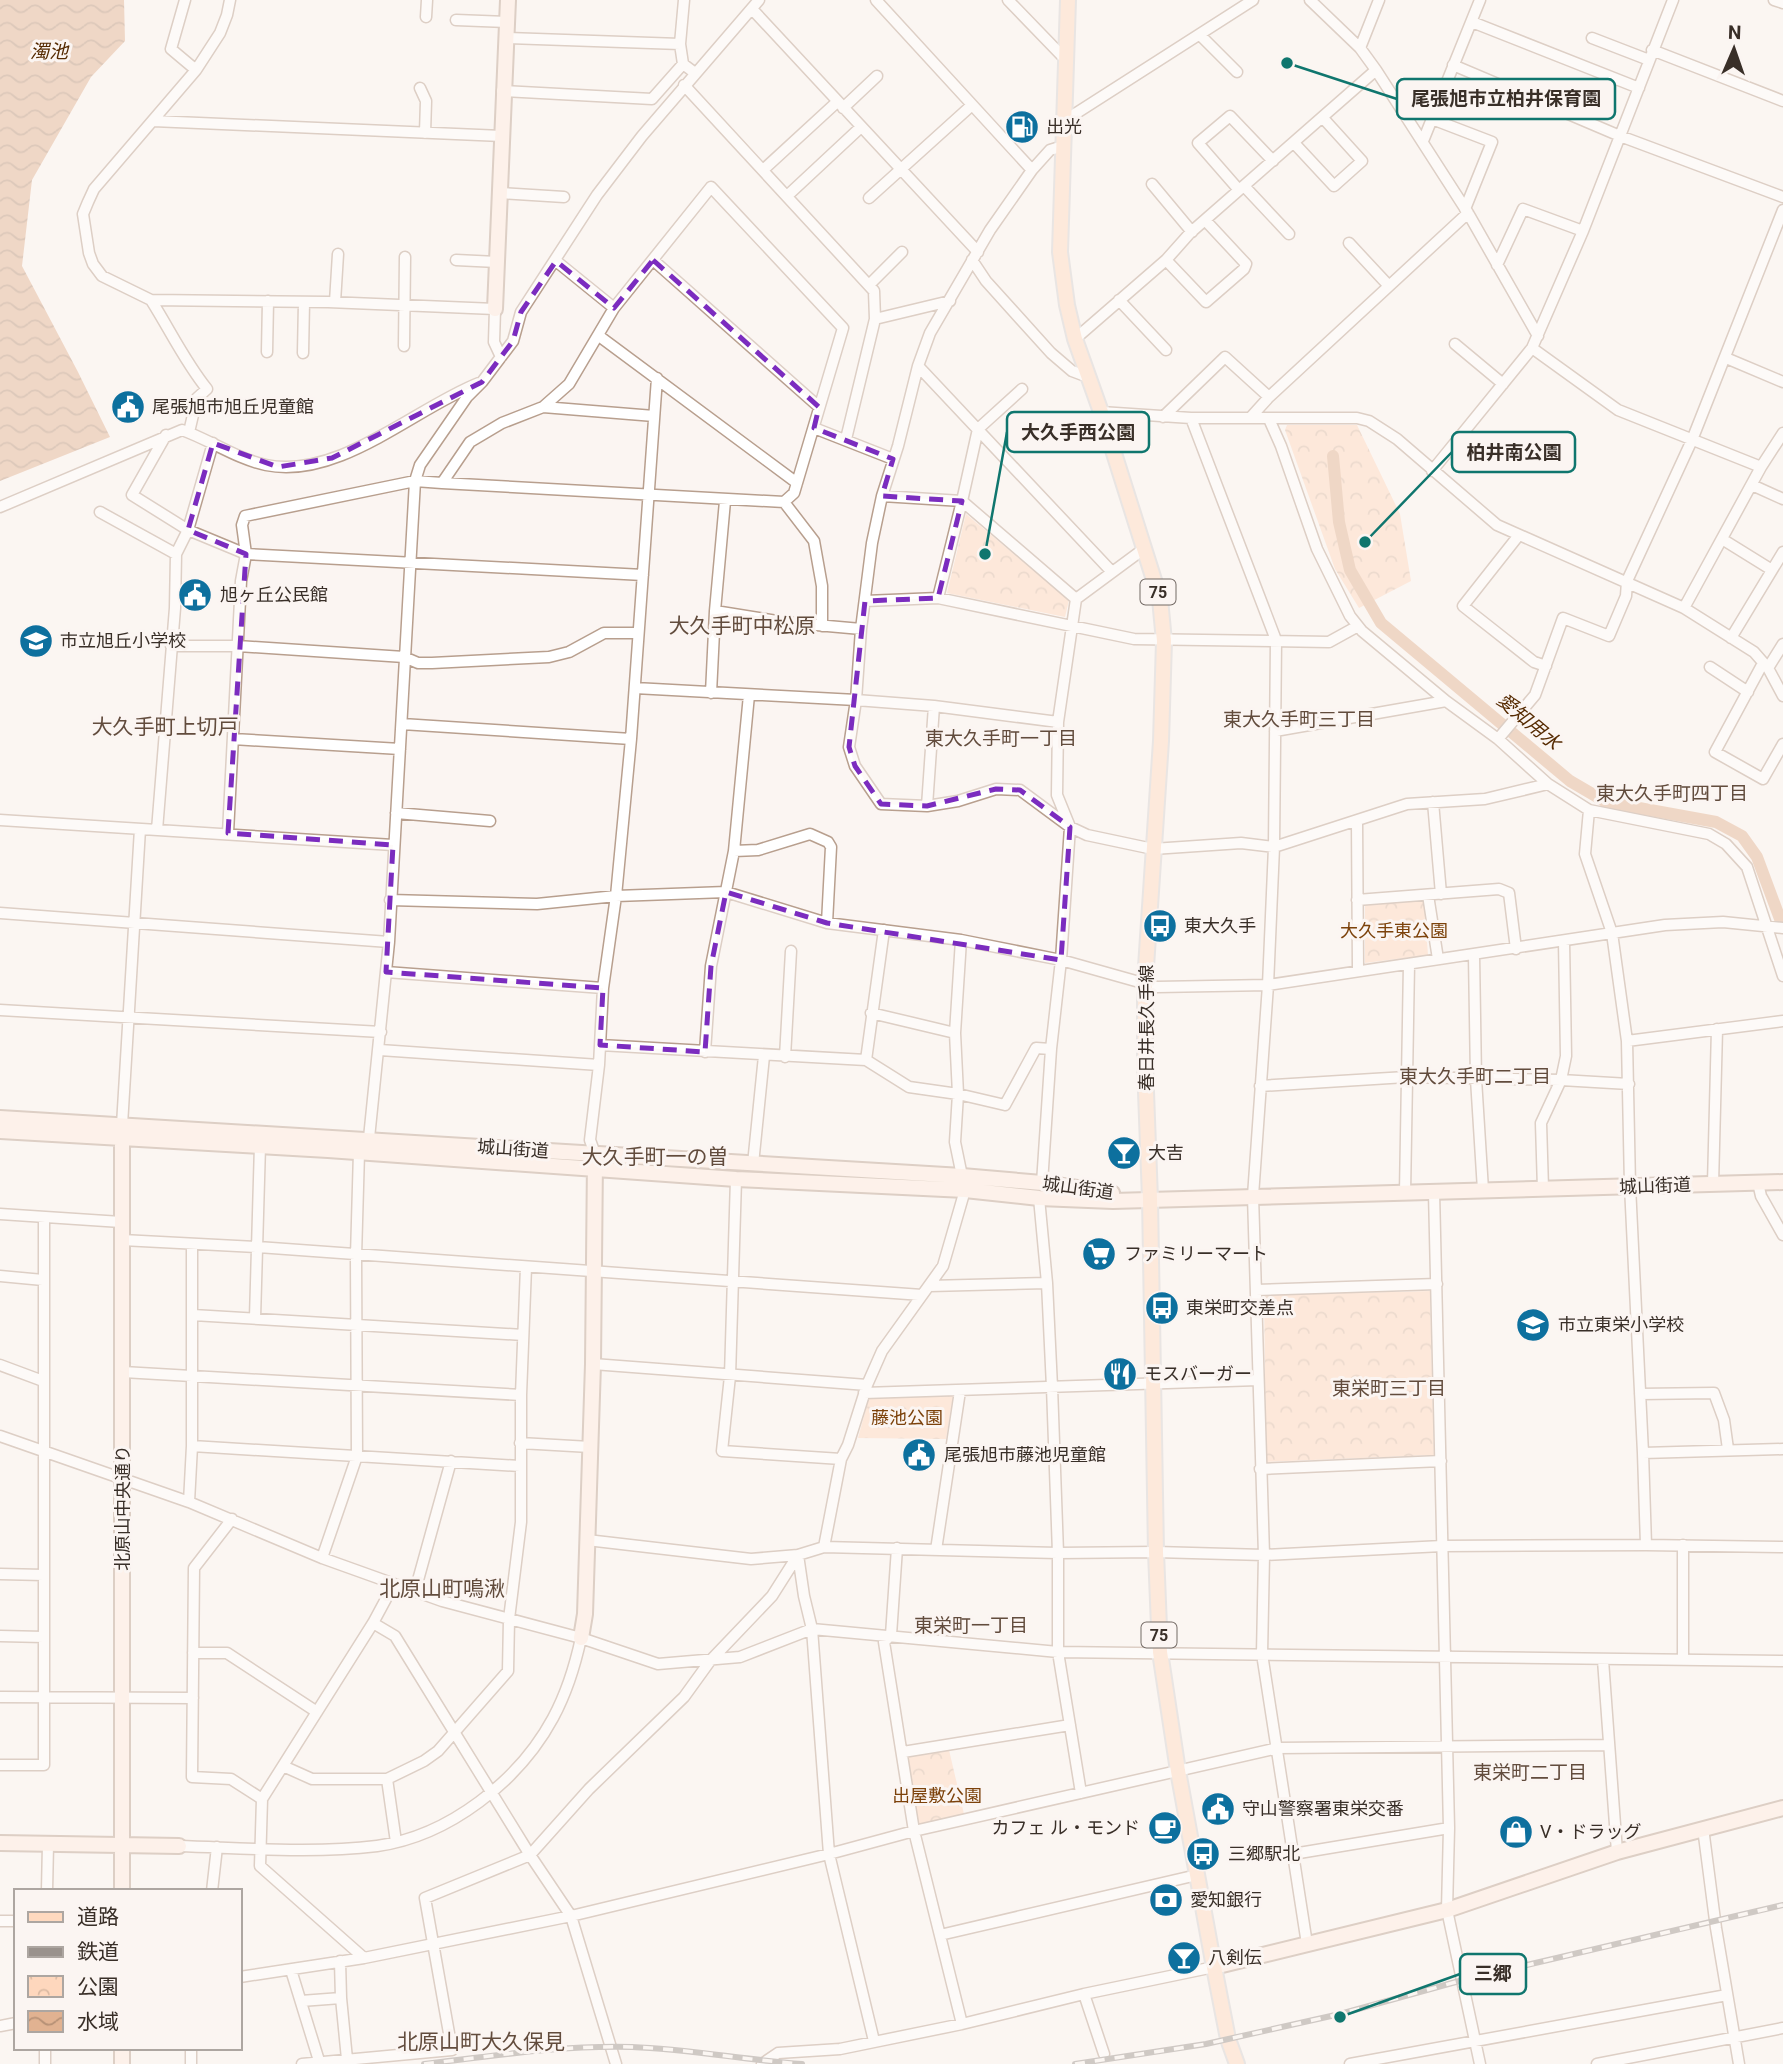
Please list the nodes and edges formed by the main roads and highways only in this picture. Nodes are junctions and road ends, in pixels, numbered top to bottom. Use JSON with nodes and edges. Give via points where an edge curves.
{"nodes":[{"id":1,"x":1068,"y":0,"type":"edge"},
{"id":2,"x":1237,"y":2064,"type":"edge"}],
"edges":[{"from":1,"to":2,"type":"main road","name":"春日井長久手線","number":"75","via":[[1059,252],[1075,339],[1145,548],[1160,599],[1164,641],[1145,982],[1160,1652],[1214,1967]]}]}
